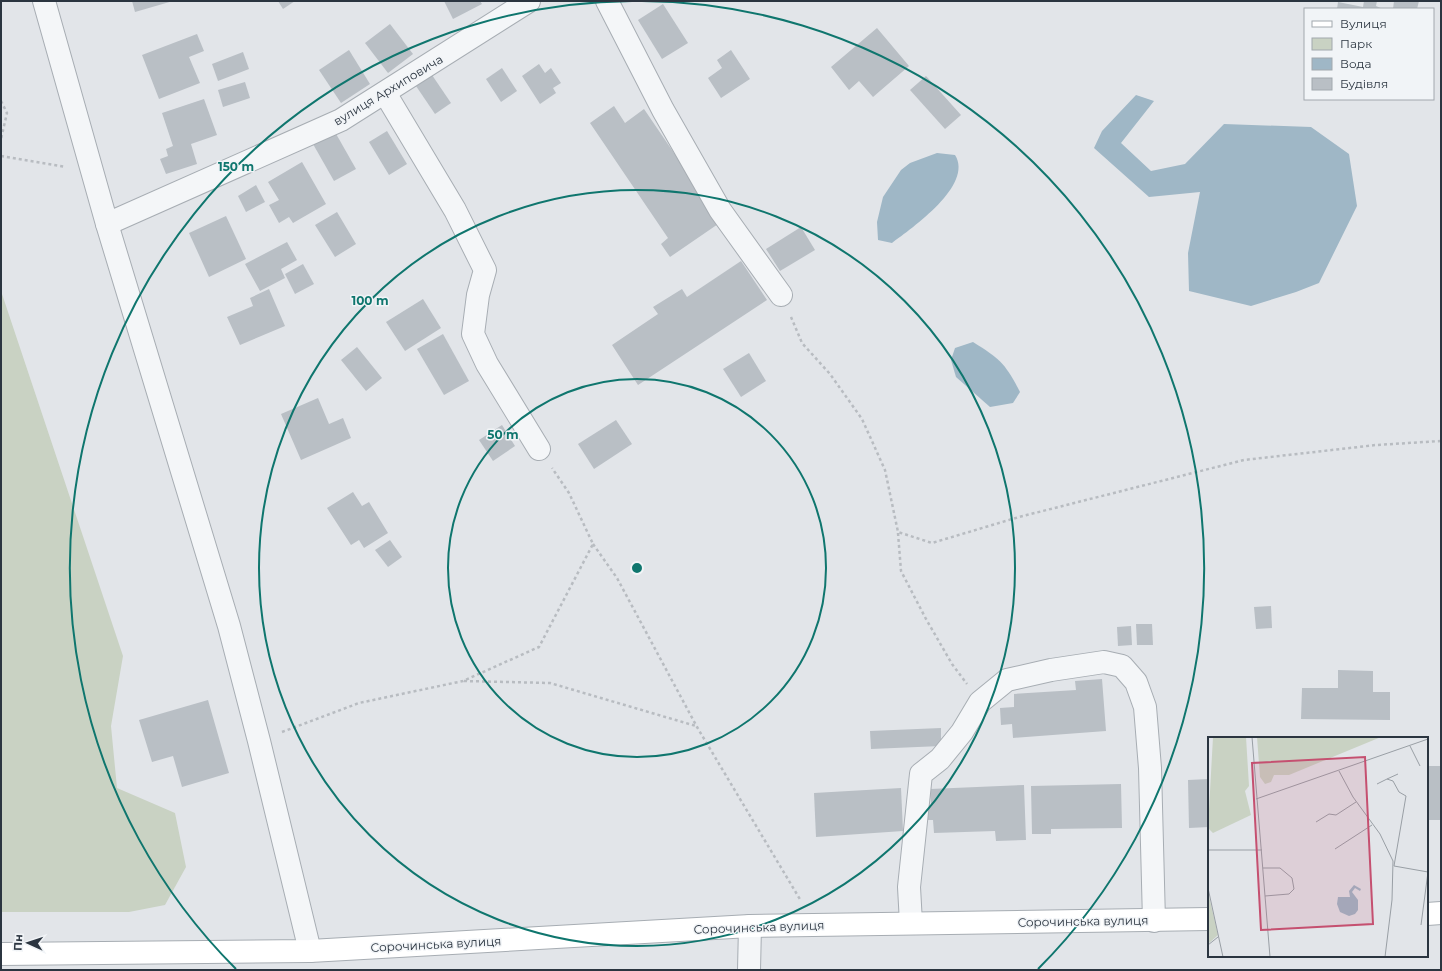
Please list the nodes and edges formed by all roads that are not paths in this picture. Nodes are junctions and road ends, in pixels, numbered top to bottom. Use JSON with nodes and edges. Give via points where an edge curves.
{"nodes":[{"id":1,"x":44,"y":1,"type":"edge"},
{"id":2,"x":529,"y":1,"type":"edge"},
{"id":3,"x":607,"y":1,"type":"edge"},
{"id":4,"x":385,"y":93,"type":"junction"},
{"id":5,"x":107,"y":224,"type":"junction"},
{"id":6,"x":781,"y":295,"type":"road end"},
{"id":7,"x":540,"y":449,"type":"road end"},
{"id":8,"x":1441,"y":913,"type":"edge"},
{"id":9,"x":1428,"y":914,"type":"edge"},
{"id":10,"x":1208,"y":920,"type":"edge"},
{"id":11,"x":1154,"y":921,"type":"junction"},
{"id":12,"x":911,"y":923,"type":"junction"},
{"id":13,"x":750,"y":926,"type":"junction"},
{"id":14,"x":310,"y":951,"type":"junction"},
{"id":15,"x":1,"y":954,"type":"edge"},
{"id":16,"x":749,"y":970,"type":"edge"}],
"edges":[{"from":1,"to":5,"type":"street"},
{"from":2,"to":4,"type":"street","name":"вулиця Архиповича"},
{"from":3,"to":6,"type":"street","via":[[663,110],[720,210]]},
{"from":4,"to":5,"type":"street","name":"вулиця Архиповича","via":[[342,120]]},
{"from":4,"to":7,"type":"street","via":[[455,210],[485,270],[478,295],[473,334],[487,364]]},
{"from":5,"to":14,"type":"street","via":[[229,626]]},
{"from":8,"to":9,"type":"main road"},
{"from":10,"to":11,"type":"main road","name":"Сорочинська вулиця"},
{"from":11,"to":12,"type":"main road","name":"Сорочинська вулиця"},
{"from":11,"to":12,"type":"street","via":[[1150,768],[1145,707],[1136,682],[1122,666],[1104,662],[1007,680],[980,702],[962,732],[940,759],[921,774],[909,887]]},
{"from":12,"to":13,"type":"main road","name":"Сорочинська вулиця"},
{"from":13,"to":14,"type":"main road","name":"Сорочинська вулиця"},
{"from":13,"to":16,"type":"street"},
{"from":14,"to":15,"type":"main road","name":"Сорочинська вулиця"}]}
